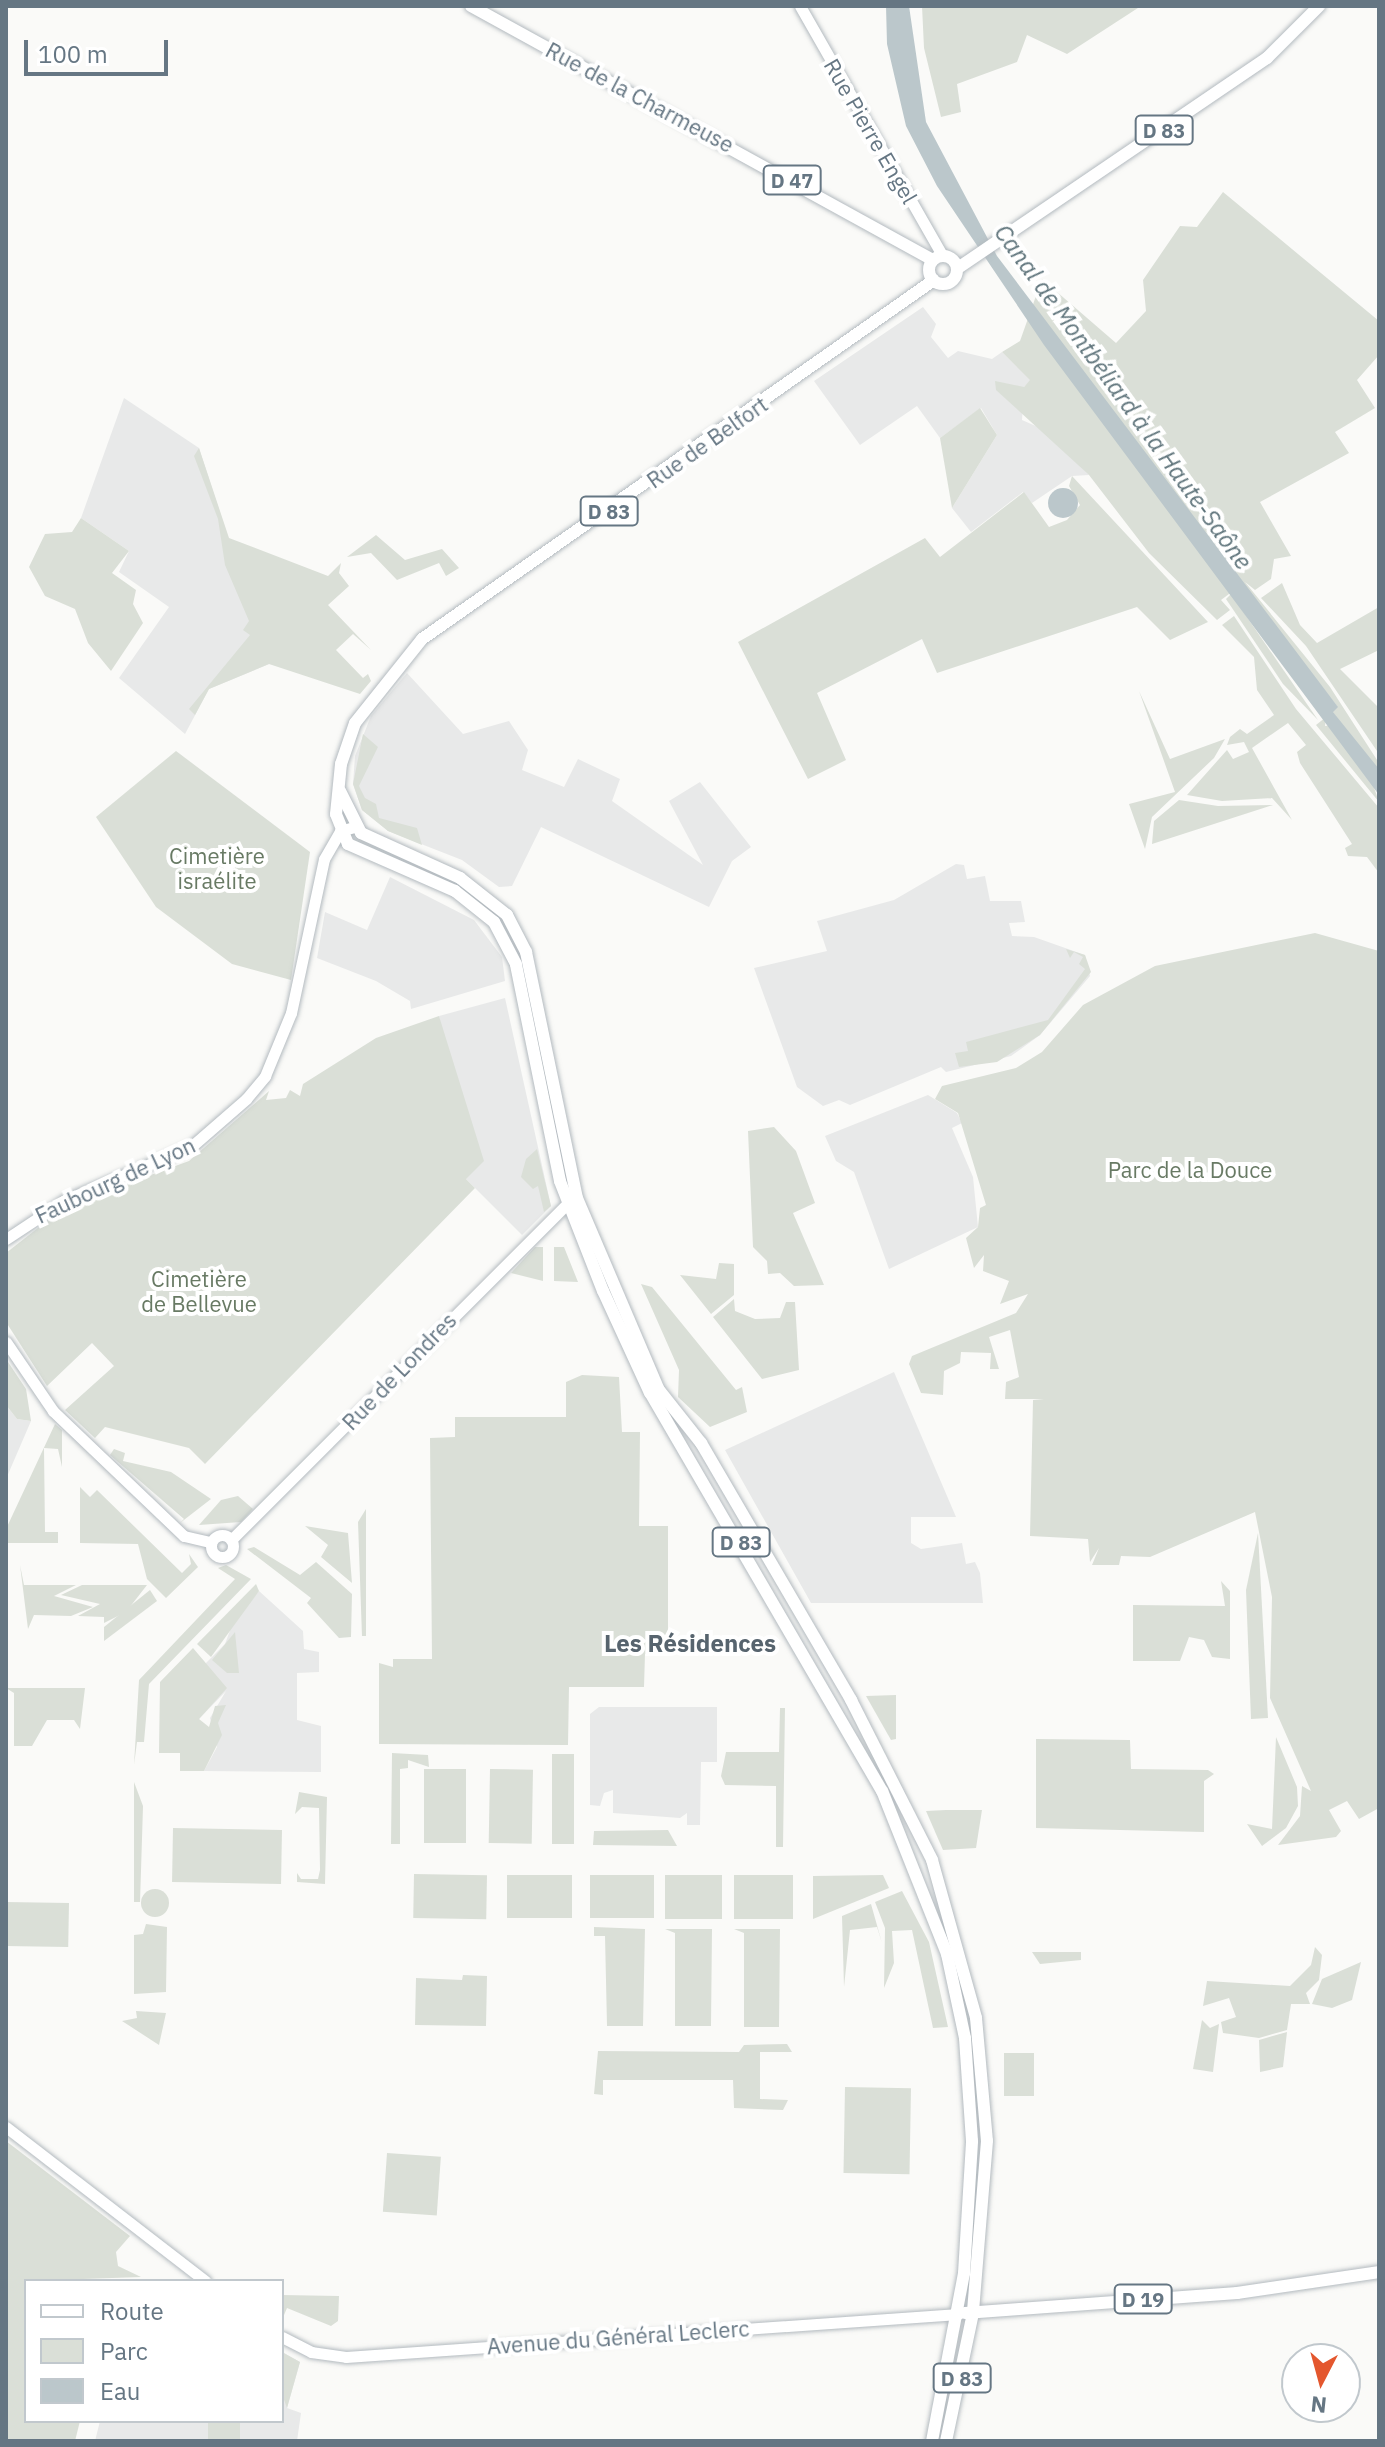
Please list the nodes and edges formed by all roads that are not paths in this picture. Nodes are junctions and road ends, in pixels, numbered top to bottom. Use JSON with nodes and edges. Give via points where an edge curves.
{"nodes":[{"id":1,"x":471,"y":6,"type":"edge"},
{"id":2,"x":800,"y":6,"type":"edge"},
{"id":3,"x":1319,"y":6,"type":"edge"},
{"id":4,"x":938,"y":258,"type":"junction"},
{"id":5,"x":958,"y":268,"type":"junction"},
{"id":6,"x":934,"y":280,"type":"junction"},
{"id":7,"x":338,"y":784,"type":"junction"},
{"id":8,"x":354,"y":827,"type":"junction"},
{"id":9,"x":340,"y":831,"type":"junction"},
{"id":10,"x":348,"y":844,"type":"junction"},
{"id":11,"x":325,"y":858,"type":"junction"},
{"id":12,"x":567,"y":1204,"type":"junction"},
{"id":13,"x":6,"y":1239,"type":"edge"},
{"id":14,"x":6,"y":1342,"type":"edge"},
{"id":15,"x":231,"y":1540,"type":"junction"},
{"id":16,"x":211,"y":1542,"type":"junction"},
{"id":17,"x":6,"y":2127,"type":"edge"},
{"id":18,"x":1379,"y":2272,"type":"edge"},
{"id":19,"x":202,"y":2279,"type":"edge"},
{"id":20,"x":973,"y":2313,"type":"junction"},
{"id":21,"x":958,"y":2314,"type":"junction"},
{"id":22,"x":284,"y":2338,"type":"edge"},
{"id":23,"x":932,"y":2441,"type":"edge"},
{"id":24,"x":946,"y":2441,"type":"edge"}],
"edges":[{"from":1,"to":4,"type":"main road","name":"Rue de la Charmeuse","number":"D 47"},
{"from":2,"to":4,"type":"street","name":"Rue Pierre Engel"},
{"from":3,"to":5,"type":"main road","number":"D 83","via":[[1267,58]]},
{"from":4,"to":5,"type":"main road","name":"Rue de la Charmeuse"},
{"from":4,"to":6,"type":"main road"},
{"from":5,"to":6,"type":"main road","name":"Rue de Belfort","via":[[952,281]]},
{"from":6,"to":7,"type":"main road","name":"Rue de Belfort","number":"D 83","via":[[422,639],[362,708]]},
{"from":7,"to":8,"type":"main road"},
{"from":7,"to":9,"type":"main road","number":"D 83"},
{"from":8,"to":9,"type":"street"},
{"from":8,"to":10,"type":"street"},
{"from":8,"to":20,"type":"main road","number":"D 83","via":[[460,878],[507,915],[526,952],[577,1198],[645,1360],[851,1700],[932,1860],[962,1952],[986,2104]]},
{"from":9,"to":10,"type":"main road","number":"D 83"},
{"from":9,"to":11,"type":"street","name":"Faubourg de Lyon"},
{"from":10,"to":11,"type":"street"},
{"from":10,"to":12,"type":"main road","number":"D 83","via":[[455,891],[494,922],[516,964],[547,1135]]},
{"from":11,"to":13,"type":"street","name":"Faubourg de Lyon","via":[[291,1013],[265,1076],[246,1099],[185,1150],[65,1200]]},
{"from":12,"to":15,"type":"street","name":"Rue de Londres"},
{"from":12,"to":21,"type":"main road","number":"D 83","via":[[650,1393],[882,1791],[947,1954],[971,2106]]},
{"from":14,"to":16,"type":"street","via":[[48,1406],[184,1536]]},
{"from":15,"to":16,"type":"street","via":[[219,1535]]},
{"from":15,"to":16,"type":"street","via":[[232,1551],[224,1557],[214,1554]]},
{"from":17,"to":19,"type":"street"},
{"from":18,"to":20,"type":"main road","number":"D 19","via":[[1313,2283]]},
{"from":20,"to":21,"type":"main road","number":"D 19"},
{"from":20,"to":24,"type":"main road","number":"D 83"},
{"from":21,"to":22,"type":"street","name":"Avenue du Général Leclerc","via":[[346,2357],[311,2352]]},
{"from":21,"to":23,"type":"main road","number":"D 83"}]}
